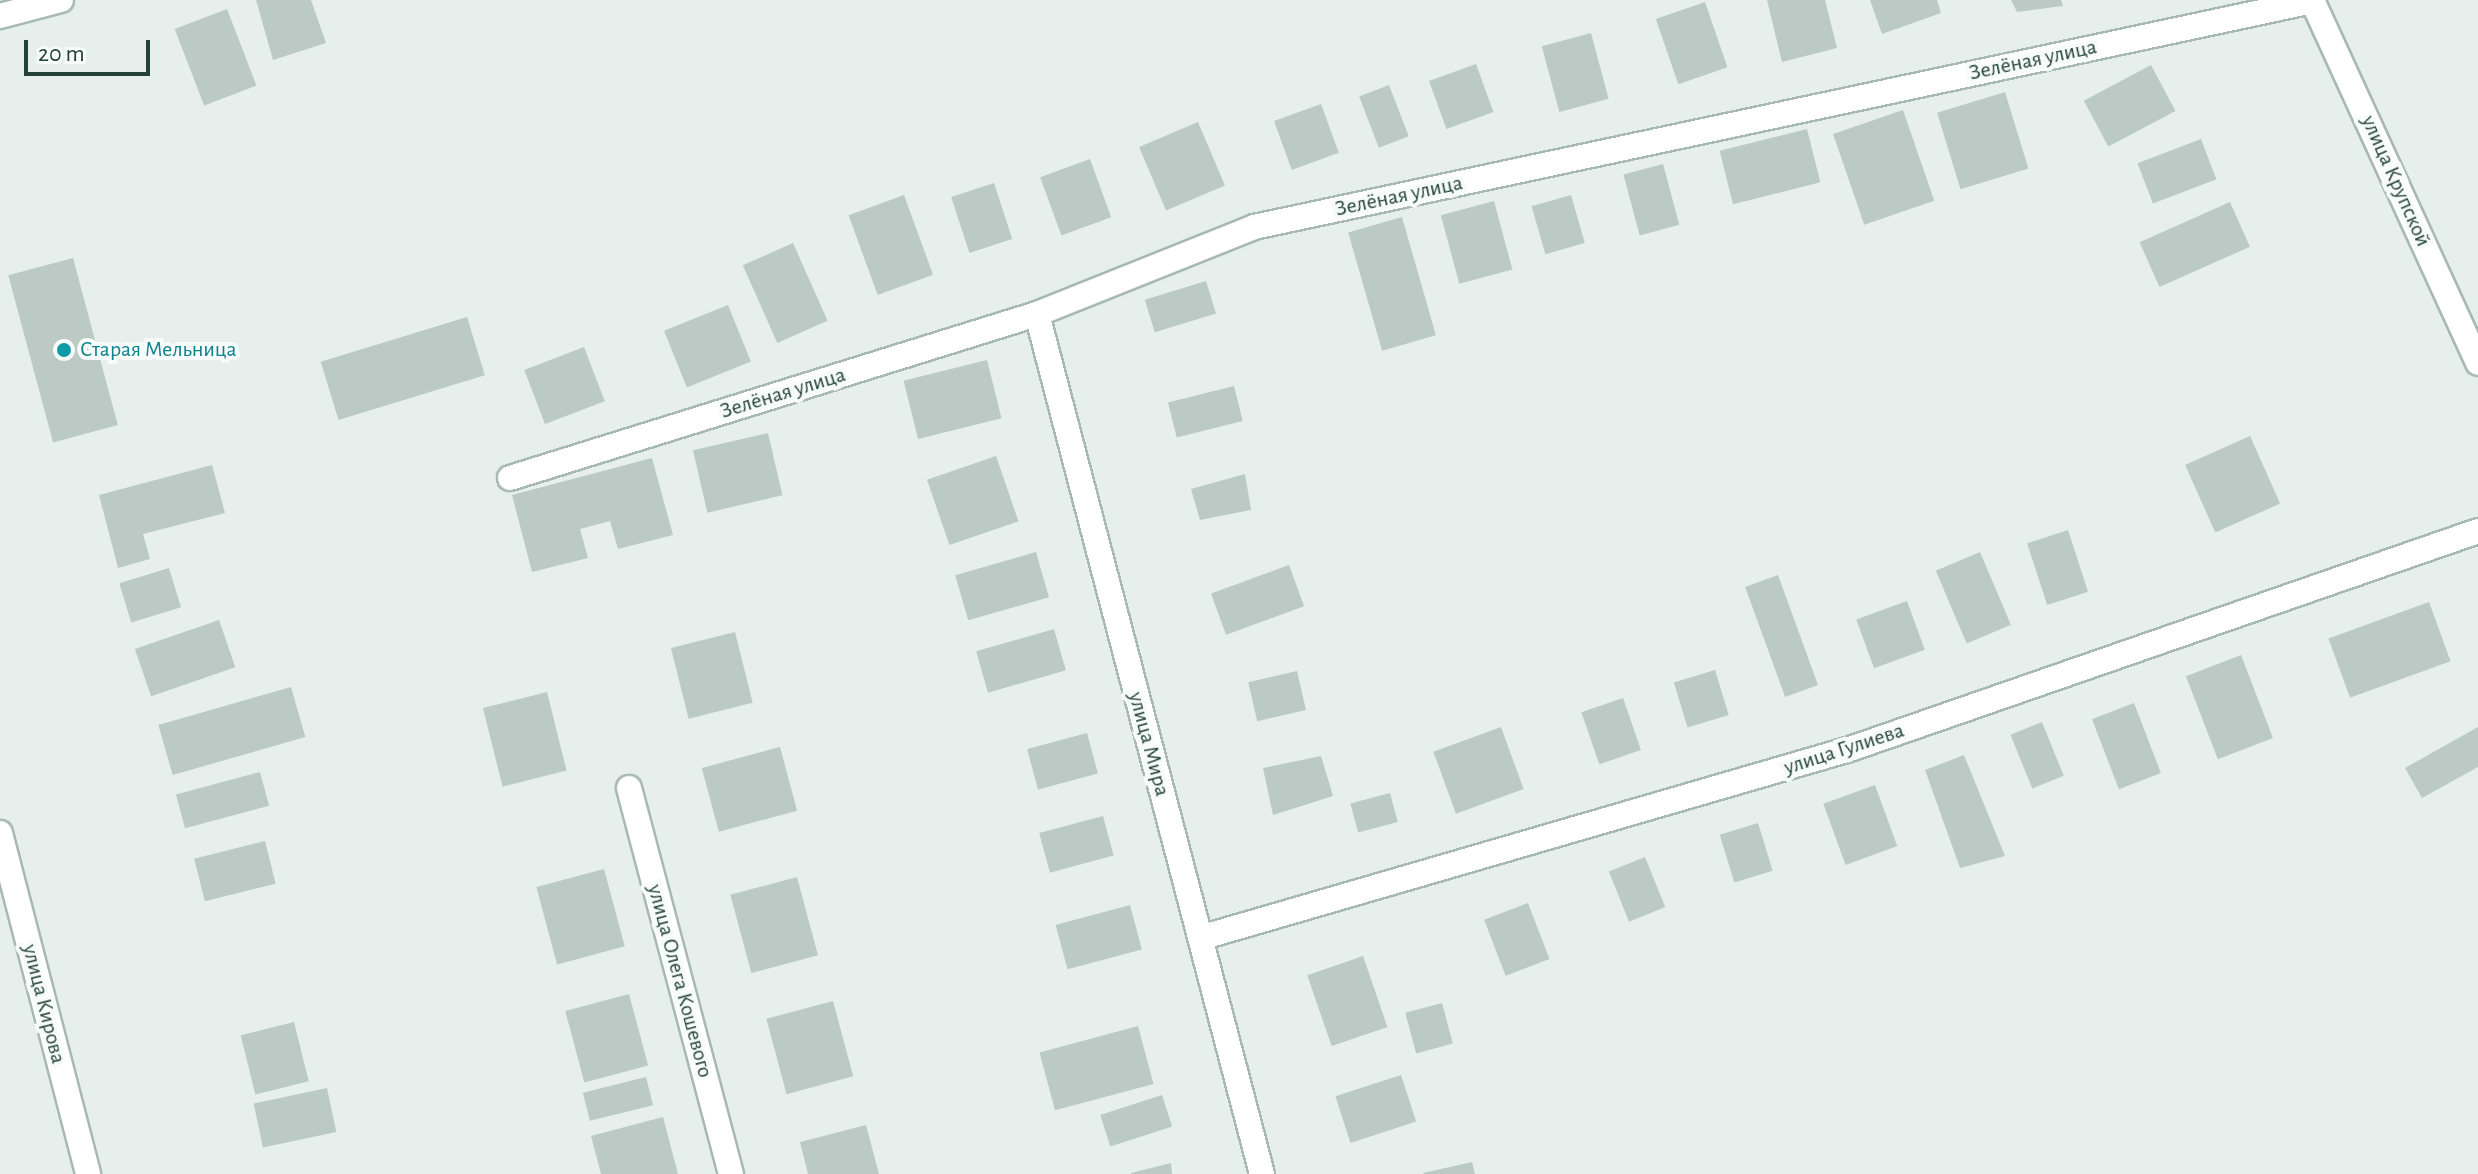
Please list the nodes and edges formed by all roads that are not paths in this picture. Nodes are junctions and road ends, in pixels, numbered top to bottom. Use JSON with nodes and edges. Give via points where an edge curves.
{"nodes":[{"id":1,"x":61,"y":0,"type":"edge"},
{"id":2,"x":2313,"y":0,"type":"edge"},
{"id":3,"x":0,"y":16,"type":"edge"},
{"id":4,"x":1037,"y":314,"type":"junction"},
{"id":5,"x":2478,"y":363,"type":"edge"},
{"id":6,"x":510,"y":478,"type":"dead end"},
{"id":7,"x":2478,"y":531,"type":"edge"},
{"id":8,"x":629,"y":788,"type":"dead end"},
{"id":9,"x":0,"y":833,"type":"edge"},
{"id":10,"x":1200,"y":938,"type":"junction"},
{"id":11,"x":88,"y":1174,"type":"edge"},
{"id":12,"x":731,"y":1174,"type":"edge"},
{"id":13,"x":1262,"y":1174,"type":"edge"}],
"edges":[{"from":1,"to":3,"type":"street"},
{"from":2,"to":4,"type":"street","name":"Зелёная улица","via":[[1254,227]]},
{"from":2,"to":5,"type":"street","name":"улица Крупской"},
{"from":4,"to":6,"type":"street","name":"Зелёная улица"},
{"from":4,"to":10,"type":"street","name":"улица Мира"},
{"from":7,"to":10,"type":"street","name":"улица Гулиева","via":[[1850,749]]},
{"from":8,"to":12,"type":"street","name":"улица Олега Кошевого"},
{"from":9,"to":11,"type":"street","name":"улица Кирова"},
{"from":10,"to":13,"type":"street","name":"улица Мира"}]}
